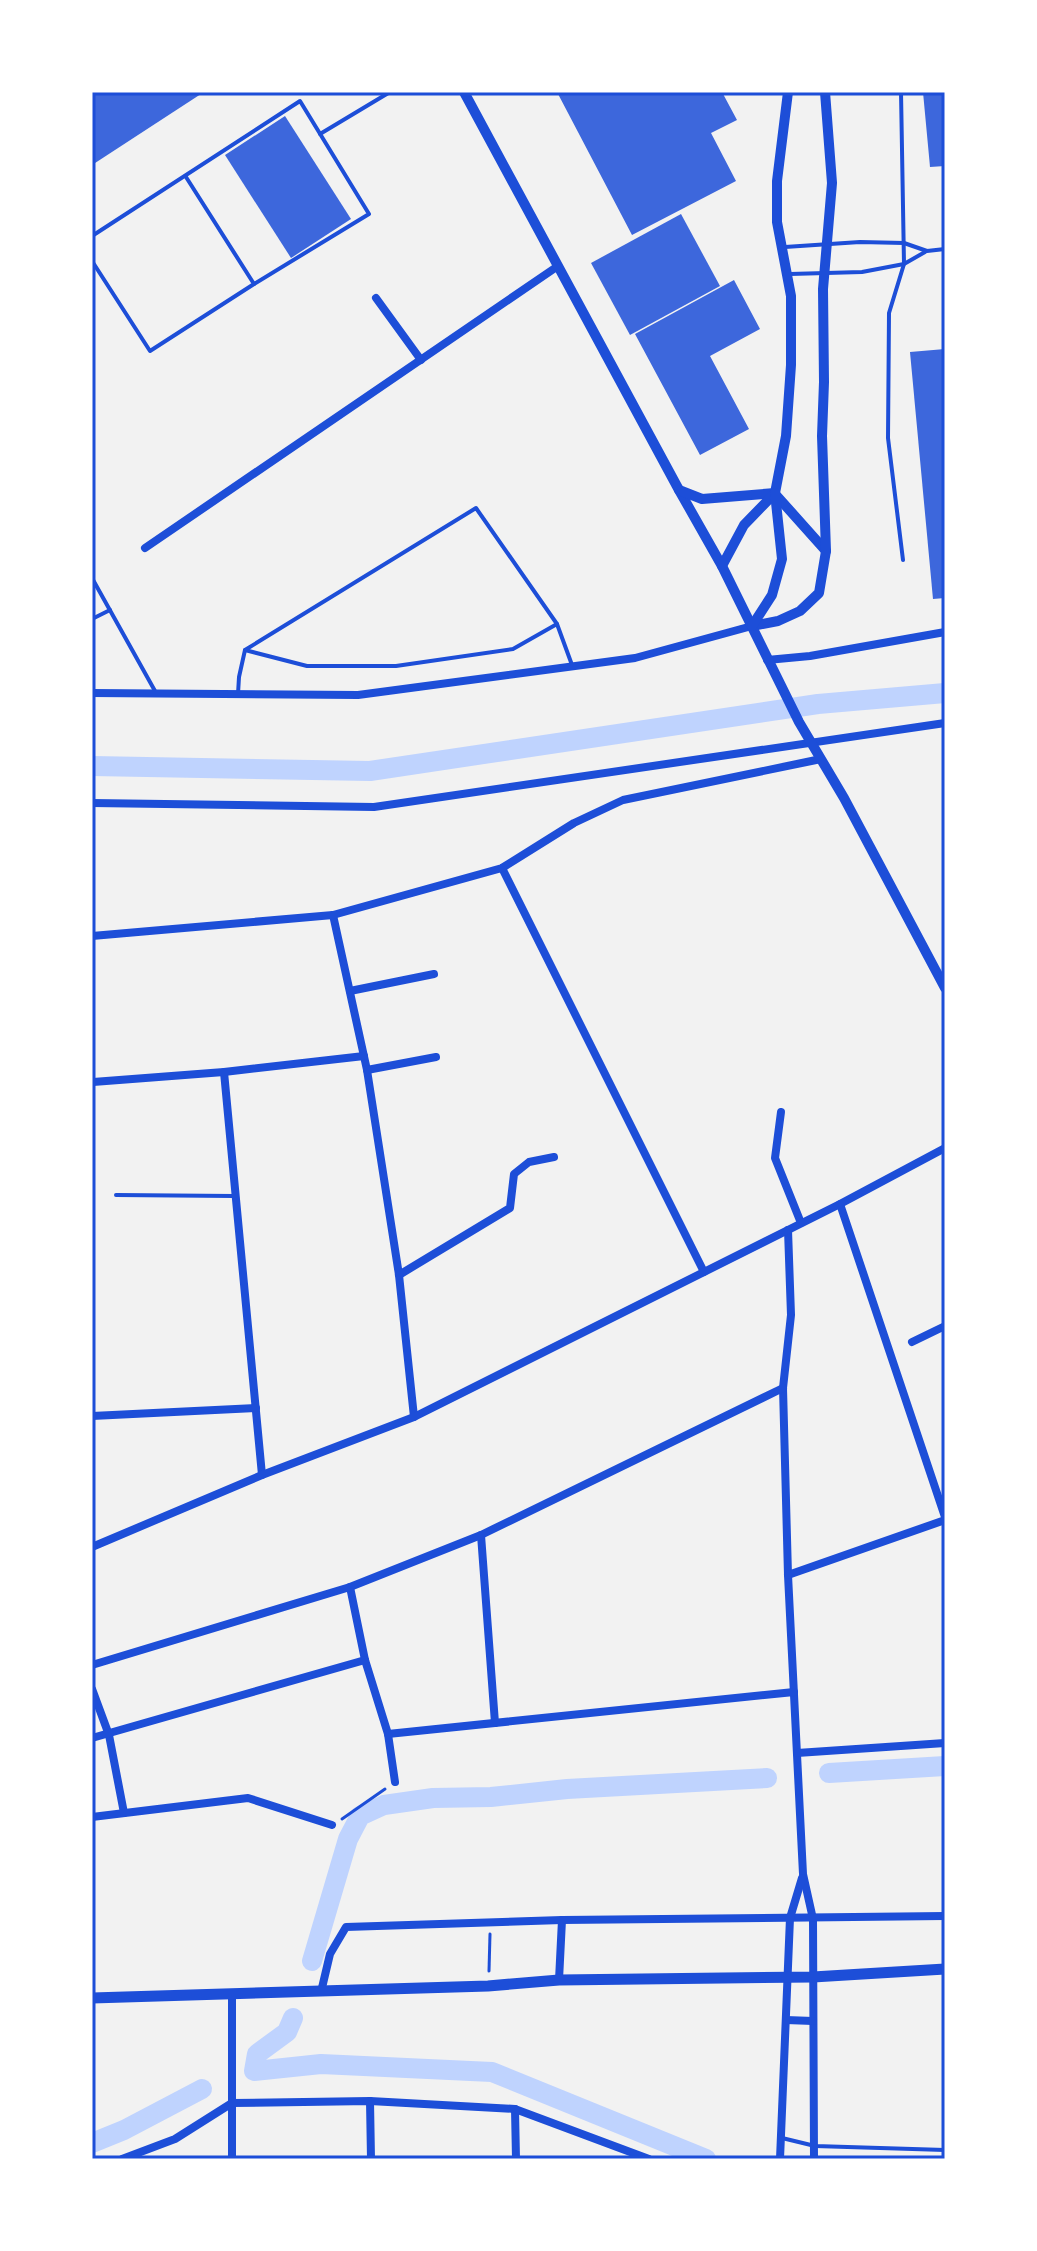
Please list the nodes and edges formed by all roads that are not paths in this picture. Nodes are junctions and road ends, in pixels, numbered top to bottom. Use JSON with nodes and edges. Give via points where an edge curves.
{"nodes":[{"id":1,"x":390,"y":92,"type":"edge"},
{"id":2,"x":464,"y":92,"type":"edge"},
{"id":3,"x":788,"y":92,"type":"edge"},
{"id":4,"x":825,"y":92,"type":"edge"},
{"id":5,"x":901,"y":92,"type":"edge"},
{"id":6,"x":320,"y":134,"type":"junction"},
{"id":7,"x":185,"y":176,"type":"junction"},
{"id":8,"x":92,"y":236,"type":"edge"},
{"id":9,"x":827,"y":243,"type":"junction"},
{"id":10,"x":904,"y":243,"type":"junction"},
{"id":11,"x":782,"y":247,"type":"junction"},
{"id":12,"x":945,"y":249,"type":"edge"},
{"id":13,"x":927,"y":251,"type":"junction"},
{"id":14,"x":92,"y":261,"type":"edge"},
{"id":15,"x":904,"y":264,"type":"junction"},
{"id":16,"x":558,"y":266,"type":"junction"},
{"id":17,"x":788,"y":274,"type":"junction"},
{"id":18,"x":825,"y":274,"type":"junction"},
{"id":19,"x":254,"y":284,"type":"junction"},
{"id":20,"x":376,"y":298,"type":"dead end"},
{"id":21,"x":421,"y":360,"type":"junction"},
{"id":22,"x":679,"y":490,"type":"junction"},
{"id":23,"x":775,"y":493,"type":"junction"},
{"id":24,"x":145,"y":548,"type":"dead end"},
{"id":25,"x":826,"y":551,"type":"junction"},
{"id":26,"x":903,"y":560,"type":"dead end"},
{"id":27,"x":722,"y":566,"type":"junction"},
{"id":28,"x":92,"y":578,"type":"edge"},
{"id":29,"x":110,"y":610,"type":"junction"},
{"id":30,"x":92,"y":619,"type":"edge"},
{"id":31,"x":557,"y":624,"type":"junction"},
{"id":32,"x":752,"y":626,"type":"junction"},
{"id":33,"x":945,"y":632,"type":"edge"},
{"id":34,"x":245,"y":650,"type":"junction"},
{"id":35,"x":767,"y":660,"type":"junction"},
{"id":36,"x":572,"y":667,"type":"junction"},
{"id":37,"x":92,"y":693,"type":"edge"},
{"id":38,"x":156,"y":693,"type":"junction"},
{"id":39,"x":238,"y":694,"type":"junction"},
{"id":40,"x":945,"y":723,"type":"edge"},
{"id":41,"x":812,"y":742,"type":"junction"},
{"id":42,"x":821,"y":759,"type":"junction"},
{"id":43,"x":92,"y":803,"type":"edge"},
{"id":44,"x":502,"y":868,"type":"junction"},
{"id":45,"x":333,"y":915,"type":"junction"},
{"id":46,"x":92,"y":936,"type":"edge"},
{"id":47,"x":434,"y":974,"type":"dead end"},
{"id":48,"x":945,"y":988,"type":"edge"},
{"id":49,"x":350,"y":991,"type":"junction"},
{"id":50,"x":364,"y":1056,"type":"junction"},
{"id":51,"x":436,"y":1057,"type":"dead end"},
{"id":52,"x":367,"y":1070,"type":"junction"},
{"id":53,"x":224,"y":1072,"type":"junction"},
{"id":54,"x":93,"y":1082,"type":"edge"},
{"id":55,"x":781,"y":1112,"type":"dead end"},
{"id":56,"x":945,"y":1148,"type":"edge"},
{"id":57,"x":554,"y":1157,"type":"dead end"},
{"id":58,"x":116,"y":1195,"type":"dead end"},
{"id":59,"x":236,"y":1196,"type":"junction"},
{"id":60,"x":840,"y":1204,"type":"junction"},
{"id":61,"x":801,"y":1223,"type":"junction"},
{"id":62,"x":788,"y":1230,"type":"junction"},
{"id":63,"x":704,"y":1272,"type":"junction"},
{"id":64,"x":399,"y":1275,"type":"junction"},
{"id":65,"x":945,"y":1326,"type":"edge"},
{"id":66,"x":912,"y":1342,"type":"dead end"},
{"id":67,"x":783,"y":1388,"type":"junction"},
{"id":68,"x":256,"y":1408,"type":"junction"},
{"id":69,"x":92,"y":1416,"type":"edge"},
{"id":70,"x":414,"y":1417,"type":"junction"},
{"id":71,"x":262,"y":1475,"type":"junction"},
{"id":72,"x":945,"y":1519,"type":"edge"},
{"id":73,"x":481,"y":1535,"type":"junction"},
{"id":74,"x":92,"y":1547,"type":"edge"},
{"id":75,"x":788,"y":1575,"type":"junction"},
{"id":76,"x":350,"y":1587,"type":"junction"},
{"id":77,"x":365,"y":1660,"type":"junction"},
{"id":78,"x":92,"y":1665,"type":"edge"},
{"id":79,"x":92,"y":1689,"type":"edge"},
{"id":80,"x":794,"y":1692,"type":"junction"},
{"id":81,"x":495,"y":1723,"type":"junction"},
{"id":82,"x":388,"y":1734,"type":"junction"},
{"id":83,"x":109,"y":1735,"type":"junction"},
{"id":84,"x":92,"y":1738,"type":"edge"},
{"id":85,"x":945,"y":1743,"type":"edge"},
{"id":86,"x":797,"y":1753,"type":"junction"},
{"id":87,"x":395,"y":1782,"type":"road end"},
{"id":88,"x":124,"y":1813,"type":"junction"},
{"id":89,"x":92,"y":1817,"type":"edge"},
{"id":90,"x":332,"y":1825,"type":"road end"},
{"id":91,"x":803,"y":1874,"type":"junction"},
{"id":92,"x":945,"y":1916,"type":"edge"},
{"id":93,"x":790,"y":1918,"type":"junction"},
{"id":94,"x":813,"y":1919,"type":"junction"},
{"id":95,"x":562,"y":1920,"type":"junction"},
{"id":96,"x":945,"y":1969,"type":"edge"},
{"id":97,"x":787,"y":1977,"type":"junction"},
{"id":98,"x":813,"y":1977,"type":"junction"},
{"id":99,"x":559,"y":1980,"type":"junction"},
{"id":100,"x":321,"y":1992,"type":"junction"},
{"id":101,"x":232,"y":1994,"type":"junction"},
{"id":102,"x":92,"y":1998,"type":"edge"},
{"id":103,"x":786,"y":2020,"type":"junction"},
{"id":104,"x":813,"y":2021,"type":"junction"},
{"id":105,"x":370,"y":2101,"type":"junction"},
{"id":106,"x":232,"y":2103,"type":"junction"},
{"id":107,"x":515,"y":2109,"type":"junction"},
{"id":108,"x":780,"y":2137,"type":"junction"},
{"id":109,"x":815,"y":2146,"type":"junction"},
{"id":110,"x":945,"y":2150,"type":"edge"},
{"id":111,"x":122,"y":2159,"type":"edge"},
{"id":112,"x":232,"y":2159,"type":"edge"},
{"id":113,"x":371,"y":2159,"type":"edge"},
{"id":114,"x":516,"y":2159,"type":"edge"},
{"id":115,"x":649,"y":2159,"type":"edge"},
{"id":116,"x":780,"y":2159,"type":"edge"},
{"id":117,"x":814,"y":2159,"type":"edge"}],
"edges":[{"from":1,"to":6,"type":"lane"},
{"from":2,"to":16,"type":"street"},
{"from":3,"to":11,"type":"street","via":[[777,181]]},
{"from":4,"to":9,"type":"street","via":[[832,183]]},
{"from":5,"to":10,"type":"lane"},
{"from":6,"to":7,"type":"lane","via":[[300,101]]},
{"from":6,"to":19,"type":"lane","via":[[369,214]]},
{"from":7,"to":8,"type":"lane"},
{"from":7,"to":19,"type":"lane"},
{"from":9,"to":10,"type":"lane"},
{"from":9,"to":11,"type":"lane"},
{"from":9,"to":18,"type":"street"},
{"from":10,"to":13,"type":"lane"},
{"from":10,"to":15,"type":"lane"},
{"from":11,"to":17,"type":"street"},
{"from":12,"to":13,"type":"lane"},
{"from":13,"to":15,"type":"lane"},
{"from":14,"to":19,"type":"lane","via":[[150,351]]},
{"from":15,"to":18,"type":"lane"},
{"from":15,"to":26,"type":"lane","via":[[889,313],[888,423]]},
{"from":16,"to":21,"type":"street"},
{"from":16,"to":22,"type":"street"},
{"from":17,"to":18,"type":"lane"},
{"from":17,"to":23,"type":"street","via":[[791,365]]},
{"from":18,"to":25,"type":"street"},
{"from":20,"to":21,"type":"street"},
{"from":21,"to":24,"type":"street"},
{"from":22,"to":23,"type":"street","via":[[702,499]]},
{"from":22,"to":27,"type":"street"},
{"from":23,"to":25,"type":"street"},
{"from":23,"to":27,"type":"street","via":[[744,525]]},
{"from":23,"to":32,"type":"street","via":[[782,559],[772,595]]},
{"from":25,"to":32,"type":"street","via":[[819,593],[800,611]]},
{"from":27,"to":32,"type":"street"},
{"from":28,"to":29,"type":"lane"},
{"from":29,"to":30,"type":"lane"},
{"from":29,"to":38,"type":"lane"},
{"from":31,"to":34,"type":"lane","via":[[513,649],[396,666],[307,666]]},
{"from":31,"to":34,"type":"lane","via":[[476,508]]},
{"from":31,"to":36,"type":"lane"},
{"from":32,"to":35,"type":"street"},
{"from":32,"to":36,"type":"street","via":[[635,658]]},
{"from":33,"to":35,"type":"street"},
{"from":34,"to":39,"type":"lane"},
{"from":35,"to":41,"type":"street"},
{"from":36,"to":39,"type":"street","via":[[358,695]]},
{"from":37,"to":38,"type":"street"},
{"from":38,"to":39,"type":"street"},
{"from":40,"to":41,"type":"street"},
{"from":41,"to":42,"type":"street"},
{"from":41,"to":43,"type":"street","via":[[374,807]]},
{"from":42,"to":44,"type":"street","via":[[623,800]]},
{"from":42,"to":48,"type":"street"},
{"from":44,"to":45,"type":"street"},
{"from":44,"to":63,"type":"street"},
{"from":45,"to":46,"type":"street"},
{"from":45,"to":49,"type":"street"},
{"from":47,"to":49,"type":"street"},
{"from":49,"to":50,"type":"street"},
{"from":50,"to":52,"type":"street"},
{"from":50,"to":53,"type":"street"},
{"from":51,"to":52,"type":"street"},
{"from":52,"to":64,"type":"street"},
{"from":53,"to":54,"type":"street"},
{"from":53,"to":59,"type":"street"},
{"from":55,"to":61,"type":"street","via":[[775,1158]]},
{"from":56,"to":60,"type":"street"},
{"from":57,"to":64,"type":"street","via":[[529,1162],[514,1174],[510,1208]]},
{"from":58,"to":59,"type":"lane"},
{"from":59,"to":68,"type":"street"},
{"from":60,"to":61,"type":"street"},
{"from":60,"to":72,"type":"street"},
{"from":61,"to":62,"type":"street"},
{"from":62,"to":63,"type":"street"},
{"from":62,"to":67,"type":"street","via":[[791,1315]]},
{"from":63,"to":70,"type":"street"},
{"from":64,"to":70,"type":"street"},
{"from":65,"to":66,"type":"street"},
{"from":67,"to":73,"type":"street"},
{"from":67,"to":75,"type":"street"},
{"from":68,"to":69,"type":"street"},
{"from":68,"to":71,"type":"street"},
{"from":70,"to":71,"type":"street"},
{"from":71,"to":74,"type":"street"},
{"from":72,"to":75,"type":"street"},
{"from":73,"to":76,"type":"street"},
{"from":73,"to":81,"type":"street"},
{"from":75,"to":80,"type":"street"},
{"from":76,"to":77,"type":"street"},
{"from":76,"to":78,"type":"street"},
{"from":77,"to":82,"type":"street"},
{"from":77,"to":83,"type":"street"},
{"from":79,"to":83,"type":"street"},
{"from":80,"to":81,"type":"street"},
{"from":80,"to":86,"type":"street"},
{"from":81,"to":82,"type":"street"},
{"from":82,"to":87,"type":"street"},
{"from":83,"to":84,"type":"street"},
{"from":83,"to":88,"type":"street"},
{"from":85,"to":86,"type":"street"},
{"from":86,"to":91,"type":"street"},
{"from":88,"to":89,"type":"street"},
{"from":88,"to":90,"type":"street","via":[[248,1798]]},
{"from":91,"to":93,"type":"street"},
{"from":91,"to":94,"type":"street"},
{"from":92,"to":94,"type":"street"},
{"from":93,"to":94,"type":"street"},
{"from":93,"to":95,"type":"street"},
{"from":93,"to":97,"type":"street"},
{"from":94,"to":98,"type":"street"},
{"from":95,"to":99,"type":"street"},
{"from":95,"to":100,"type":"street","via":[[346,1927],[330,1954]]},
{"from":96,"to":98,"type":"main road"},
{"from":97,"to":98,"type":"main road"},
{"from":97,"to":99,"type":"main road"},
{"from":97,"to":103,"type":"street"},
{"from":98,"to":104,"type":"street"},
{"from":99,"to":100,"type":"main road"},
{"from":100,"to":101,"type":"main road"},
{"from":101,"to":102,"type":"main road"},
{"from":101,"to":106,"type":"street"},
{"from":103,"to":104,"type":"street"},
{"from":103,"to":108,"type":"street"},
{"from":104,"to":109,"type":"street"},
{"from":105,"to":106,"type":"street"},
{"from":105,"to":107,"type":"street"},
{"from":105,"to":113,"type":"street"},
{"from":106,"to":111,"type":"street","via":[[175,2139]]},
{"from":106,"to":112,"type":"street"},
{"from":107,"to":114,"type":"street"},
{"from":107,"to":115,"type":"street"},
{"from":108,"to":109,"type":"lane"},
{"from":108,"to":116,"type":"street"},
{"from":109,"to":110,"type":"lane"},
{"from":109,"to":117,"type":"street"}]}
